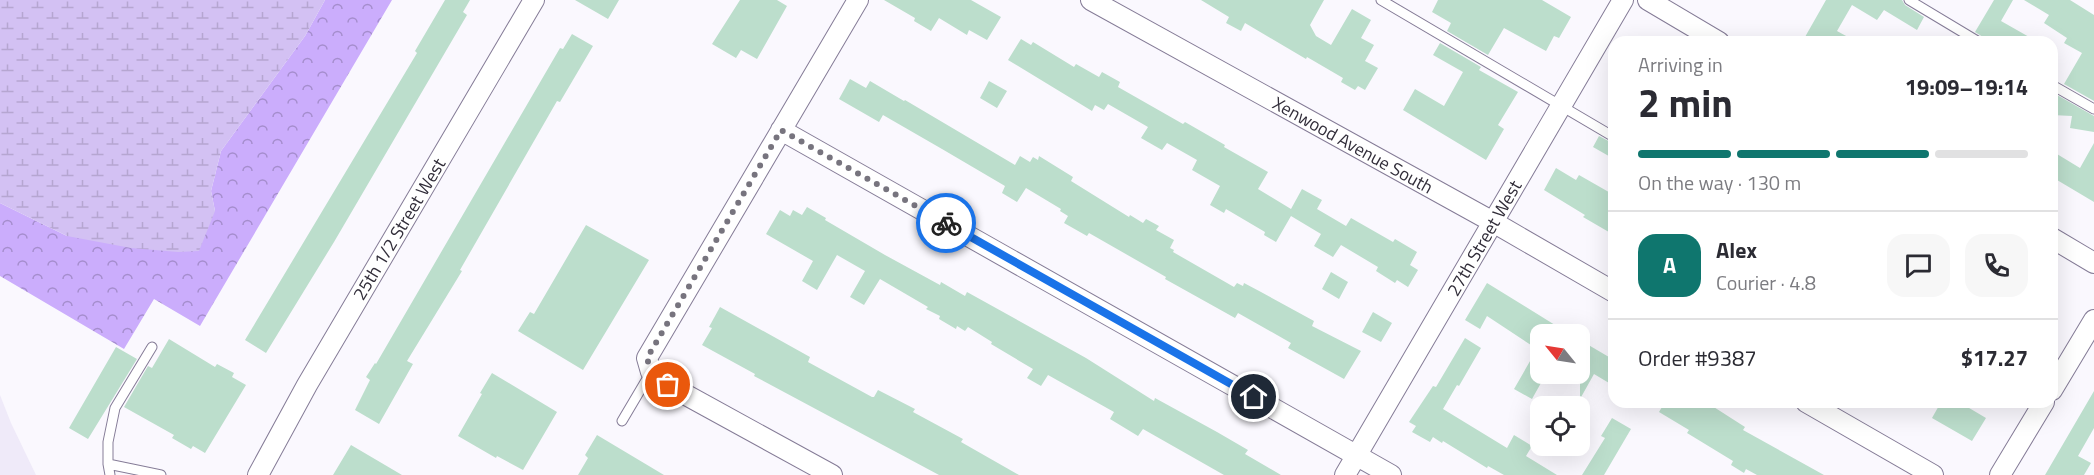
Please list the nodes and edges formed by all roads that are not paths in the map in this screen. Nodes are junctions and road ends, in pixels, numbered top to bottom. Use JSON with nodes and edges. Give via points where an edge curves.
{"nodes":[{"id":1,"x":534,"y":0,"type":"edge"},
{"id":2,"x":858,"y":0,"type":"edge"},
{"id":3,"x":1091,"y":0,"type":"edge"},
{"id":4,"x":1381,"y":0,"type":"edge"},
{"id":5,"x":1623,"y":0,"type":"edge"},
{"id":6,"x":1648,"y":0,"type":"edge"},
{"id":7,"x":1909,"y":0,"type":"edge"},
{"id":8,"x":1709,"y":36,"type":"edge"},
{"id":9,"x":1969,"y":36,"type":"edge"},
{"id":10,"x":2058,"y":88,"type":"edge"},
{"id":11,"x":1560,"y":106,"type":"junction"},
{"id":12,"x":2094,"y":109,"type":"edge"},
{"id":13,"x":781,"y":130,"type":"junction"},
{"id":14,"x":1608,"y":134,"type":"edge"},
{"id":15,"x":1493,"y":222,"type":"junction"},
{"id":16,"x":2058,"y":242,"type":"edge"},
{"id":17,"x":2094,"y":263,"type":"edge"},
{"id":18,"x":1608,"y":289,"type":"edge"},
{"id":19,"x":2094,"y":320,"type":"edge"},
{"id":20,"x":152,"y":346,"type":"dead end"},
{"id":21,"x":649,"y":365,"type":"junction"},
{"id":22,"x":2058,"y":380,"type":"edge"},
{"id":23,"x":1816,"y":408,"type":"edge"},
{"id":24,"x":2040,"y":408,"type":"edge"},
{"id":25,"x":622,"y":421,"type":"dead end"},
{"id":26,"x":1357,"y":456,"type":"junction"},
{"id":27,"x":108,"y":464,"type":"junction"},
{"id":28,"x":262,"y":467,"type":"edge"},
{"id":29,"x":110,"y":475,"type":"edge"},
{"id":30,"x":161,"y":475,"type":"edge"},
{"id":31,"x":832,"y":475,"type":"edge"},
{"id":32,"x":1345,"y":475,"type":"edge"},
{"id":33,"x":1391,"y":475,"type":"edge"},
{"id":34,"x":1933,"y":475,"type":"edge"},
{"id":35,"x":2000,"y":475,"type":"edge"}],
"edges":[{"from":1,"to":28,"type":"street","name":"25th 1/2 Street West"},
{"from":2,"to":13,"type":"street"},
{"from":3,"to":15,"type":"street","name":"Xenwood Avenue South"},
{"from":4,"to":11,"type":"lane"},
{"from":5,"to":11,"type":"street","name":"27th Street West"},
{"from":6,"to":8,"type":"street"},
{"from":7,"to":9,"type":"lane"},
{"from":10,"to":12,"type":"lane"},
{"from":11,"to":14,"type":"lane"},
{"from":11,"to":15,"type":"street","name":"27th Street West"},
{"from":13,"to":21,"type":"street"},
{"from":13,"to":26,"type":"street"},
{"from":15,"to":18,"type":"street","name":"Xenwood Avenue South"},
{"from":15,"to":26,"type":"street","name":"27th Street West"},
{"from":16,"to":17,"type":"street"},
{"from":19,"to":22,"type":"street"},
{"from":20,"to":27,"type":"lane","via":[[115,408]]},
{"from":21,"to":25,"type":"lane"},
{"from":21,"to":31,"type":"street","via":[[668,385]]},
{"from":23,"to":34,"type":"street"},
{"from":24,"to":35,"type":"street"},
{"from":26,"to":32,"type":"street","name":"27th Street West"},
{"from":26,"to":33,"type":"street"},
{"from":27,"to":29,"type":"lane"},
{"from":27,"to":30,"type":"lane"}]}
